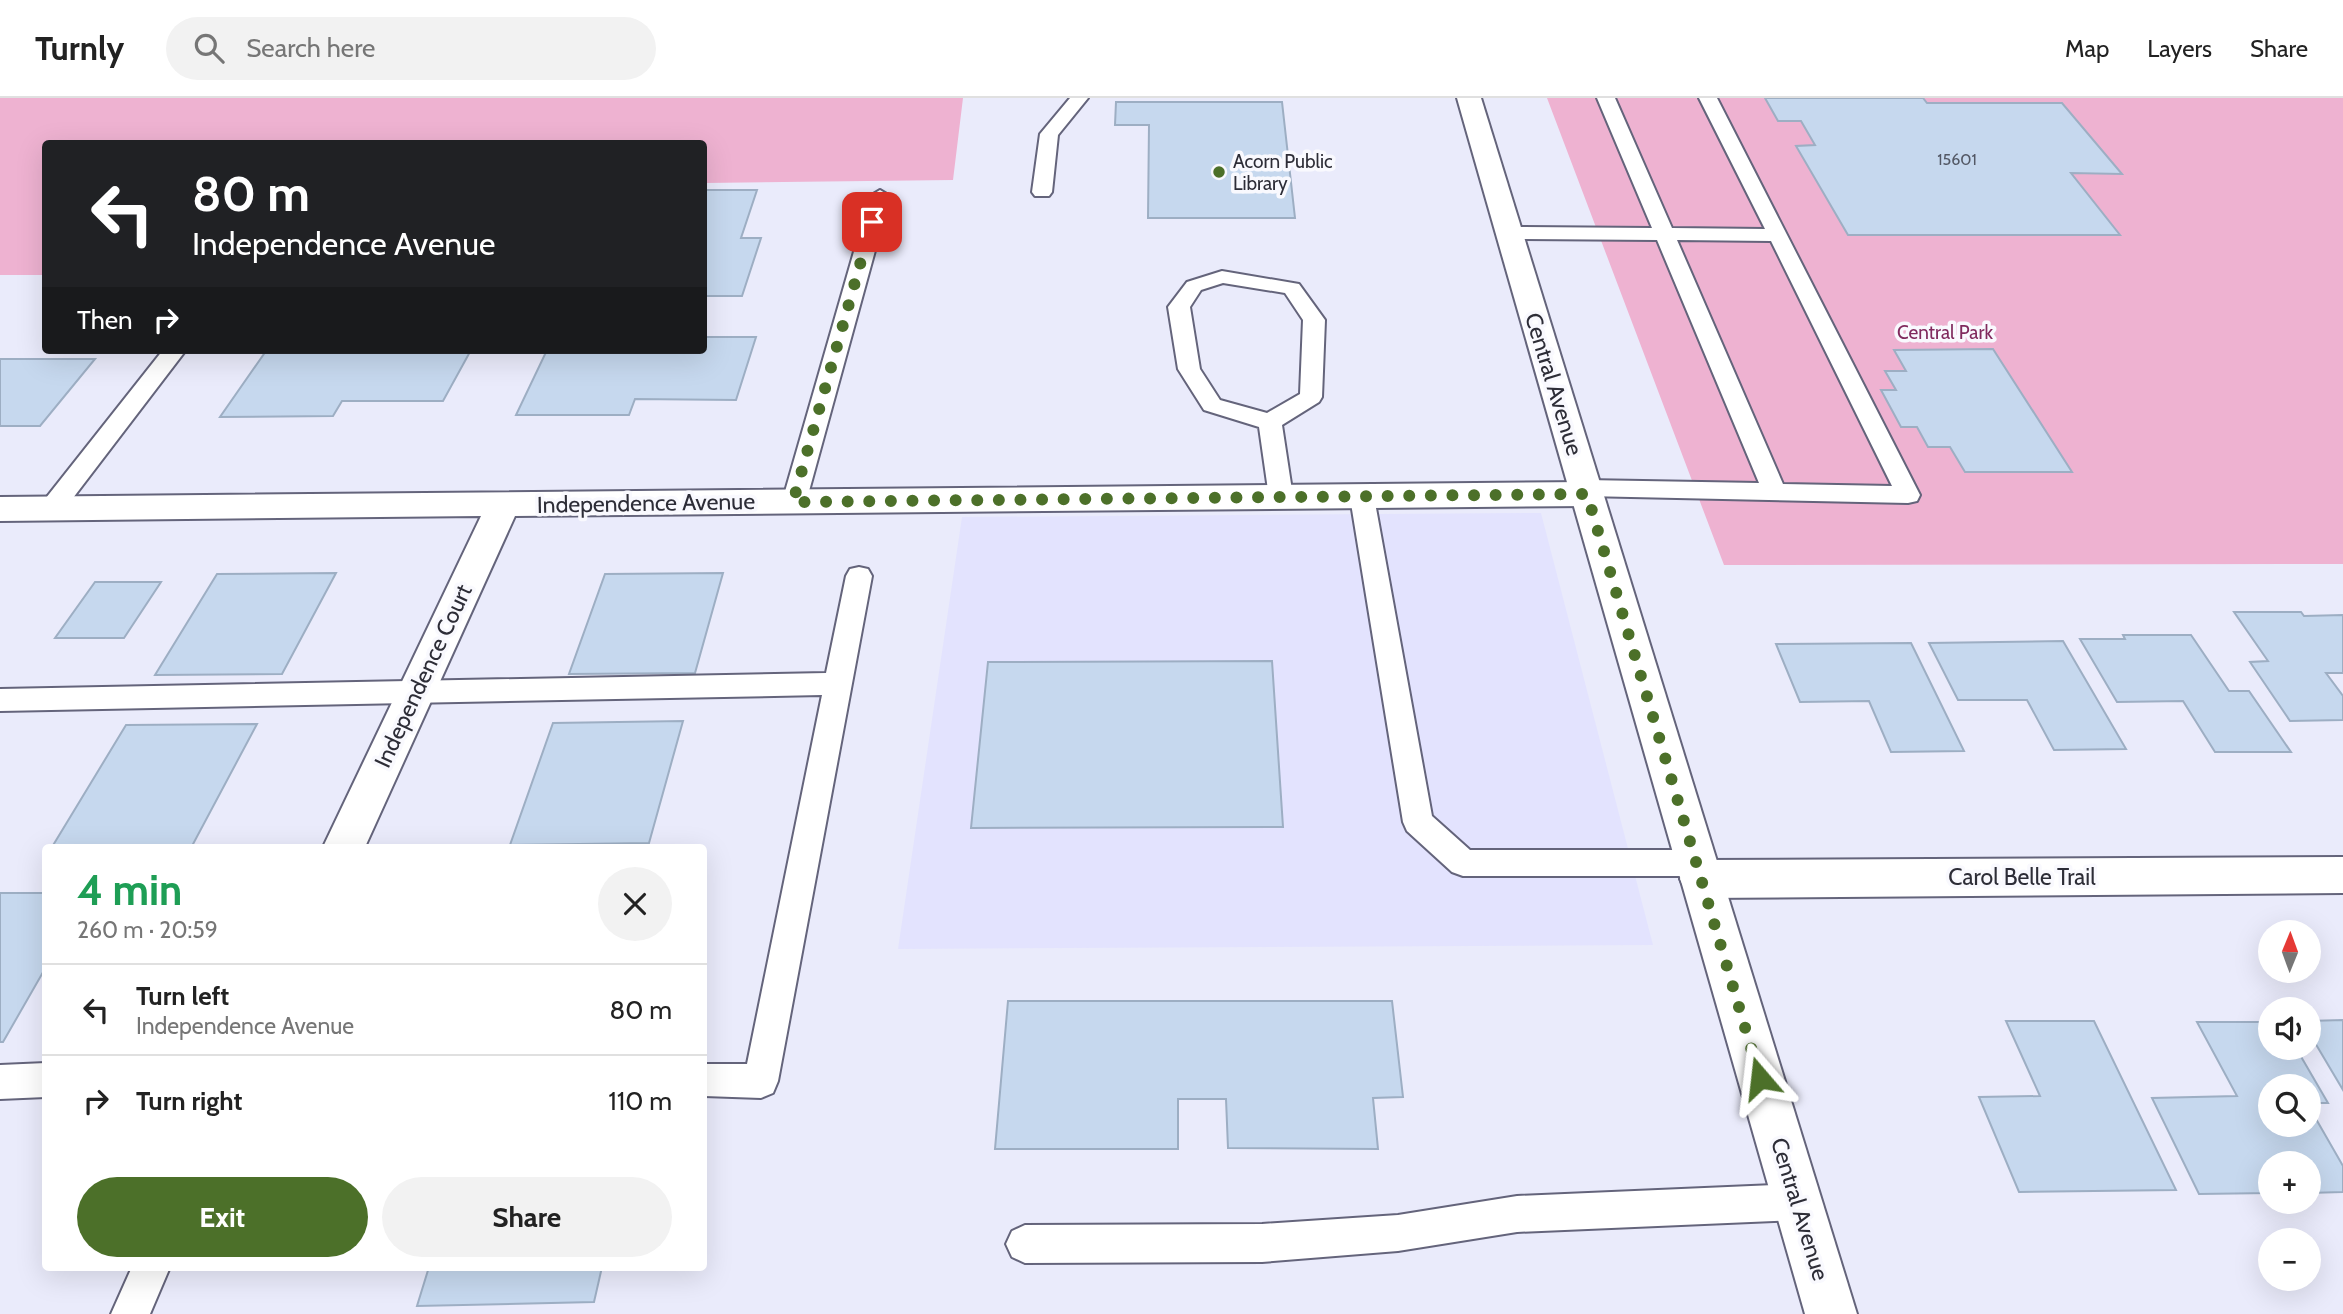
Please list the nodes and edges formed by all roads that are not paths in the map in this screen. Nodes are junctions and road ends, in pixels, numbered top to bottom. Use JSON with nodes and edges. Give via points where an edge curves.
{"nodes":[{"id":1,"x":1079,"y":98,"type":"edge"},
{"id":2,"x":1469,"y":98,"type":"edge"},
{"id":3,"x":1606,"y":98,"type":"edge"},
{"id":4,"x":1708,"y":98,"type":"edge"},
{"id":5,"x":1042,"y":192,"type":"dead end"},
{"id":6,"x":880,"y":196,"type":"dead end"},
{"id":7,"x":1510,"y":233,"type":"junction"},
{"id":8,"x":1664,"y":234,"type":"junction"},
{"id":9,"x":1778,"y":235,"type":"junction"},
{"id":10,"x":172,"y":354,"type":"edge"},
{"id":11,"x":1270,"y":422,"type":"junction"},
{"id":12,"x":1586,"y":491,"type":"junction"},
{"id":13,"x":1775,"y":493,"type":"junction"},
{"id":14,"x":1281,"y":497,"type":"junction"},
{"id":15,"x":1362,"y":497,"type":"junction"},
{"id":16,"x":793,"y":502,"type":"junction"},
{"id":17,"x":503,"y":505,"type":"junction"},
{"id":18,"x":0,"y":509,"type":"edge"},
{"id":19,"x":51,"y":509,"type":"junction"},
{"id":20,"x":859,"y":576,"type":"dead end"},
{"id":21,"x":838,"y":684,"type":"junction"},
{"id":22,"x":415,"y":693,"type":"junction"},
{"id":23,"x":0,"y":700,"type":"edge"},
{"id":24,"x":345,"y":844,"type":"edge"},
{"id":25,"x":1698,"y":871,"type":"junction"},
{"id":26,"x":2343,"y":875,"type":"edge"},
{"id":27,"x":42,"y":1080,"type":"edge"},
{"id":28,"x":707,"y":1080,"type":"edge"},
{"id":29,"x":0,"y":1082,"type":"edge"},
{"id":30,"x":1798,"y":1202,"type":"junction"},
{"id":31,"x":1025,"y":1244,"type":"dead end"},
{"id":32,"x":149,"y":1271,"type":"edge"},
{"id":33,"x":130,"y":1314,"type":"edge"},
{"id":34,"x":1831,"y":1314,"type":"edge"}],
"edges":[{"from":1,"to":5,"type":"lane","via":[[1049,134]]},
{"from":2,"to":7,"type":"street","name":"Central Avenue"},
{"from":3,"to":8,"type":"lane"},
{"from":4,"to":9,"type":"lane"},
{"from":6,"to":16,"type":"lane"},
{"from":7,"to":8,"type":"lane"},
{"from":7,"to":12,"type":"street","name":"Central Avenue"},
{"from":8,"to":9,"type":"lane"},
{"from":8,"to":13,"type":"lane"},
{"from":9,"to":13,"type":"lane","via":[[1908,495]]},
{"from":10,"to":19,"type":"lane"},
{"from":11,"to":11,"type":"lane","via":[[1311,397],[1314,320],[1292,288],[1222,277],[1194,286],[1179,307],[1189,369],[1212,405]]},
{"from":11,"to":14,"type":"lane"},
{"from":12,"to":13,"type":"lane"},
{"from":12,"to":15,"type":"street","name":"Independence Avenue"},
{"from":12,"to":25,"type":"street","name":"Central Avenue"},
{"from":14,"to":15,"type":"street","name":"Independence Avenue"},
{"from":14,"to":16,"type":"street","name":"Independence Avenue"},
{"from":15,"to":25,"type":"lane","via":[[1418,822],[1463,863]]},
{"from":16,"to":17,"type":"street","name":"Independence Avenue"},
{"from":17,"to":19,"type":"street","name":"Independence Avenue"},
{"from":17,"to":22,"type":"street","name":"Independence Court"},
{"from":18,"to":19,"type":"street","name":"Independence Avenue"},
{"from":20,"to":21,"type":"lane"},
{"from":21,"to":22,"type":"lane"},
{"from":21,"to":28,"type":"lane","via":[[761,1081]]},
{"from":22,"to":23,"type":"lane"},
{"from":22,"to":24,"type":"street","name":"Independence Court"},
{"from":25,"to":26,"type":"street","name":"Carol Belle Trail"},
{"from":25,"to":30,"type":"street","name":"Central Avenue"},
{"from":27,"to":29,"type":"lane"},
{"from":30,"to":31,"type":"lane","via":[[1517,1214],[1398,1233],[1262,1243]]},
{"from":30,"to":34,"type":"street","name":"Central Avenue"},
{"from":32,"to":33,"type":"lane"}]}
